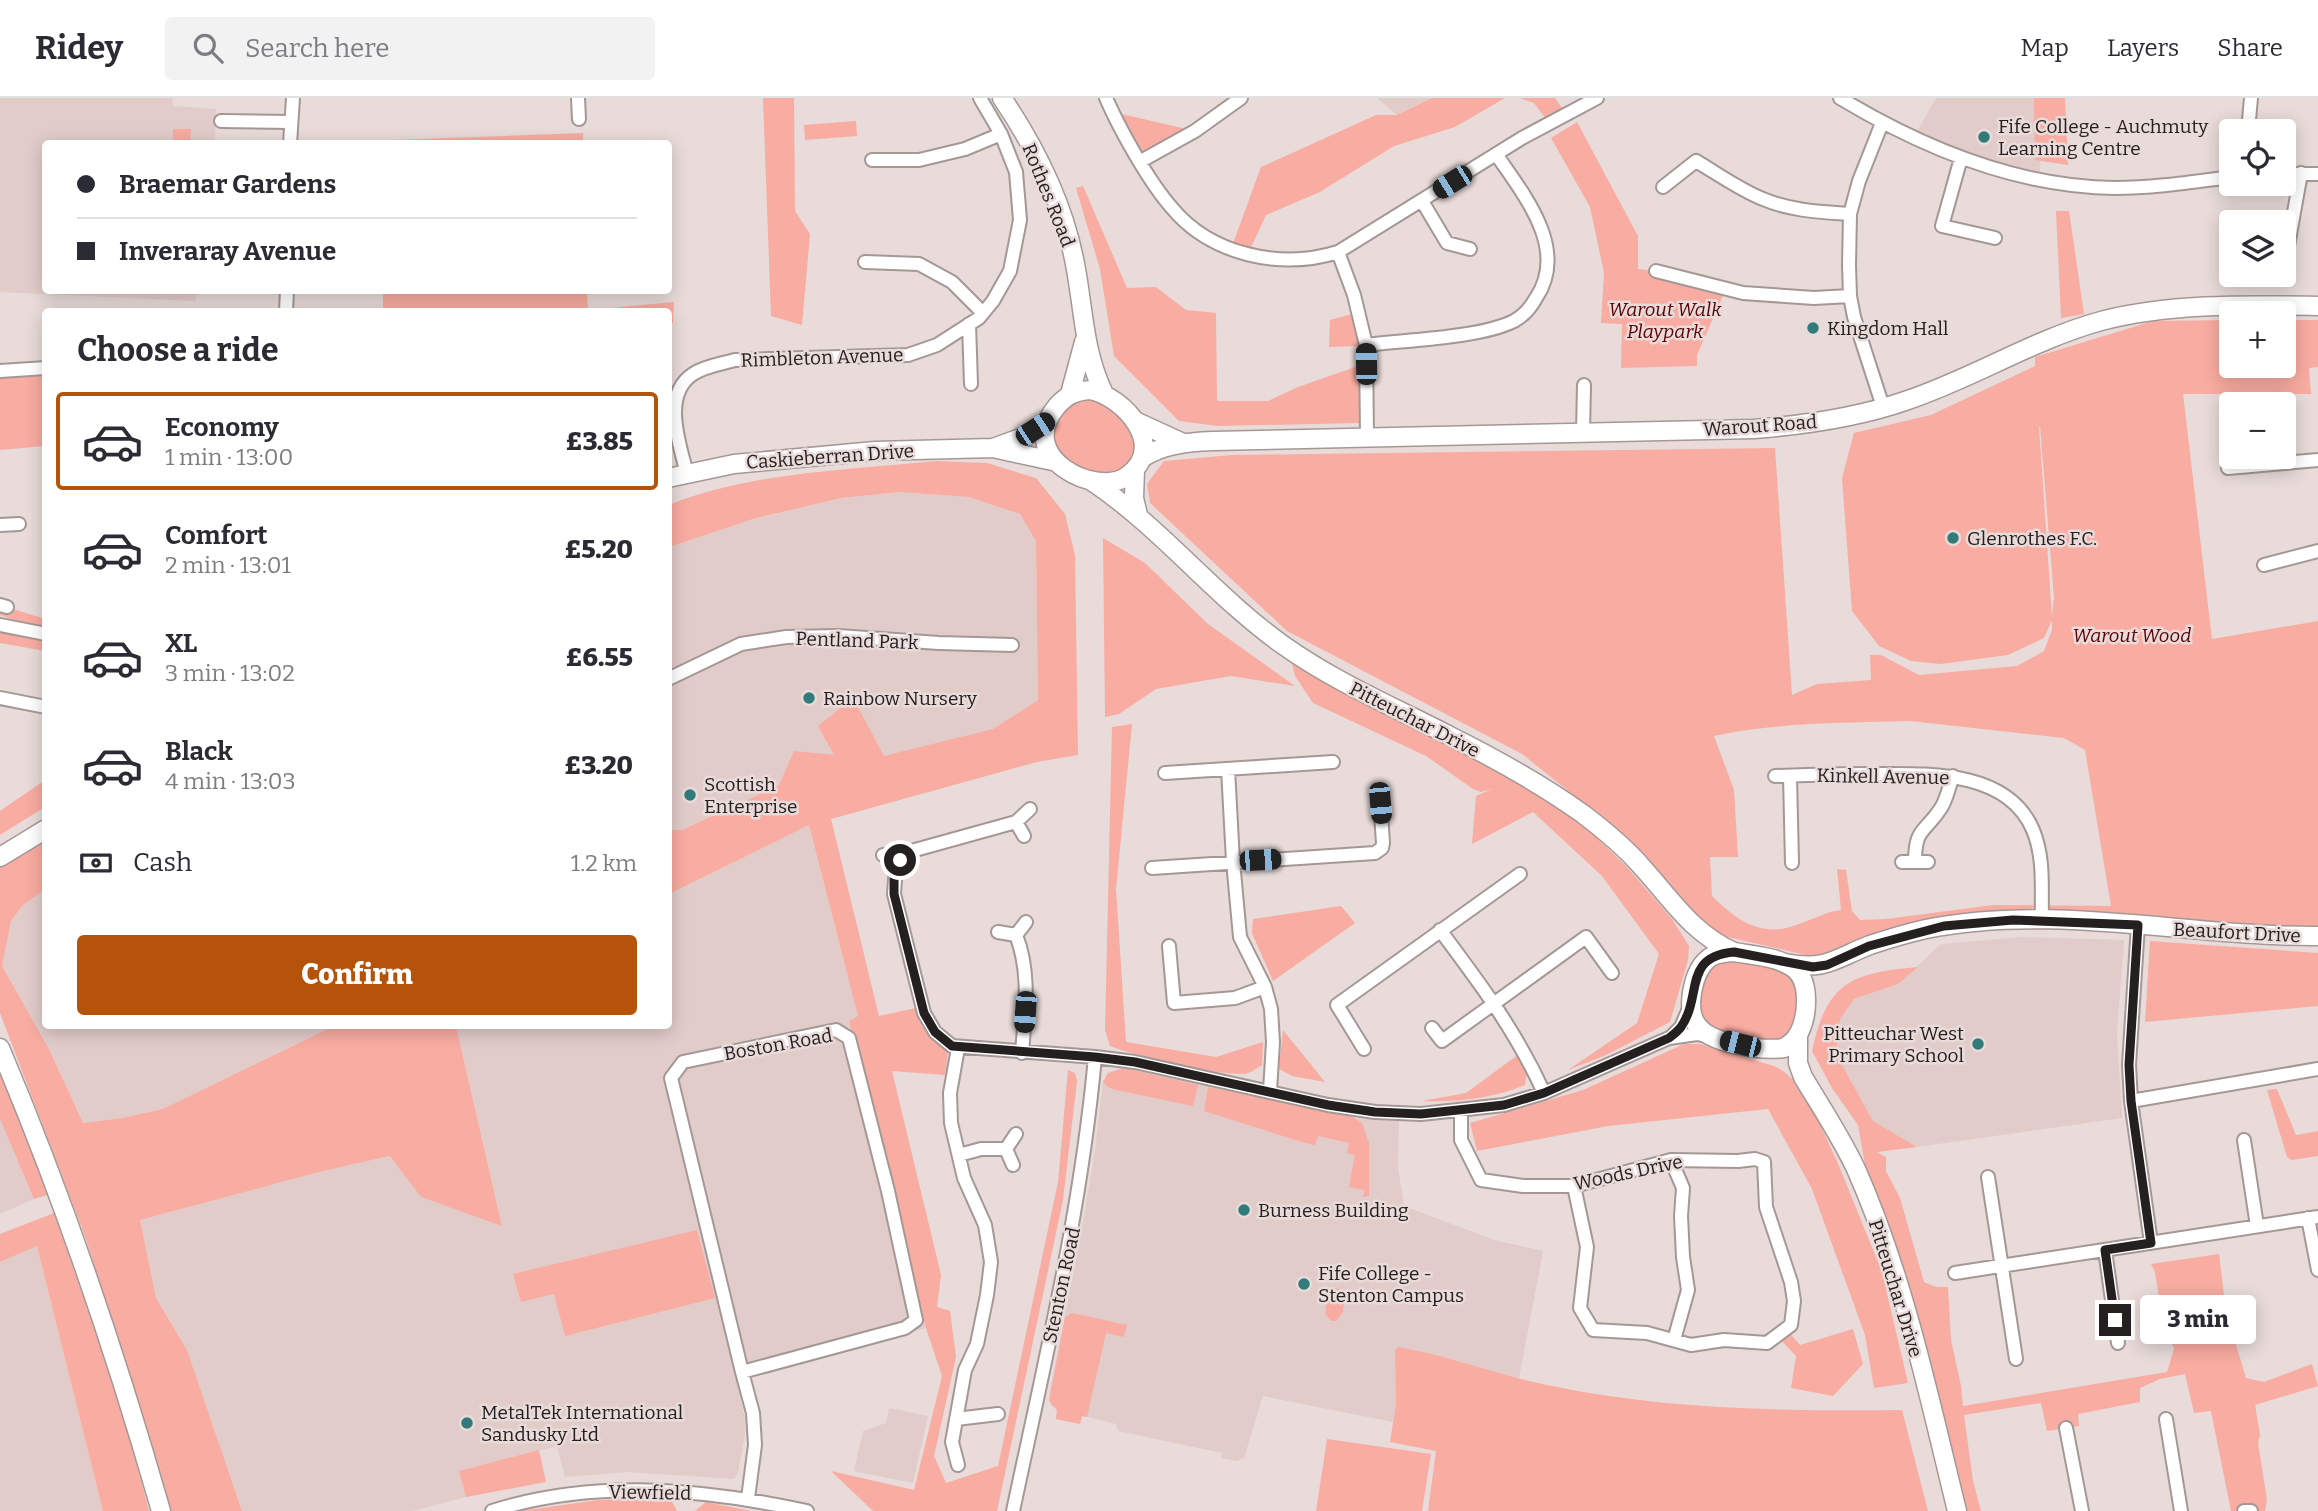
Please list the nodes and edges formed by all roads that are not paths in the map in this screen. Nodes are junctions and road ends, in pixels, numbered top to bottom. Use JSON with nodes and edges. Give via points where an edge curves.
{"nodes":[{"id":1,"x":293,"y":98,"type":"edge"},
{"id":2,"x":579,"y":98,"type":"edge"},
{"id":3,"x":980,"y":98,"type":"edge"},
{"id":4,"x":1002,"y":98,"type":"edge"},
{"id":5,"x":1106,"y":98,"type":"edge"},
{"id":6,"x":1241,"y":98,"type":"edge"},
{"id":7,"x":1597,"y":98,"type":"edge"},
{"id":8,"x":1840,"y":98,"type":"edge"},
{"id":9,"x":2251,"y":98,"type":"edge"},
{"id":10,"x":579,"y":119,"type":"dead end"},
{"id":11,"x":2249,"y":119,"type":"edge"},
{"id":12,"x":221,"y":121,"type":"dead end"},
{"id":13,"x":290,"y":122,"type":"junction"},
{"id":14,"x":1882,"y":123,"type":"junction"},
{"id":15,"x":1001,"y":134,"type":"junction"},
{"id":16,"x":290,"y":140,"type":"edge"},
{"id":17,"x":1496,"y":154,"type":"junction"},
{"id":18,"x":1961,"y":158,"type":"junction"},
{"id":19,"x":872,"y":160,"type":"dead end"},
{"id":20,"x":1141,"y":161,"type":"junction"},
{"id":21,"x":2296,"y":173,"type":"edge"},
{"id":22,"x":2301,"y":173,"type":"junction"},
{"id":23,"x":2318,"y":174,"type":"edge"},
{"id":24,"x":2219,"y":179,"type":"edge"},
{"id":25,"x":1663,"y":187,"type":"dead end"},
{"id":26,"x":1422,"y":201,"type":"junction"},
{"id":27,"x":2295,"y":210,"type":"edge"},
{"id":28,"x":1850,"y":214,"type":"junction"},
{"id":29,"x":1995,"y":238,"type":"dead end"},
{"id":30,"x":1470,"y":249,"type":"dead end"},
{"id":31,"x":1338,"y":251,"type":"junction"},
{"id":32,"x":865,"y":262,"type":"dead end"},
{"id":33,"x":1656,"y":271,"type":"dead end"},
{"id":34,"x":1850,"y":296,"type":"junction"},
{"id":35,"x":2318,"y":306,"type":"edge"},
{"id":36,"x":983,"y":313,"type":"junction"},
{"id":37,"x":969,"y":324,"type":"junction"},
{"id":38,"x":1085,"y":339,"type":"junction"},
{"id":39,"x":1366,"y":345,"type":"junction"},
{"id":40,"x":42,"y":368,"type":"edge"},
{"id":41,"x":0,"y":371,"type":"edge"},
{"id":42,"x":971,"y":384,"type":"dead end"},
{"id":43,"x":1584,"y":385,"type":"dead end"},
{"id":44,"x":1070,"y":394,"type":"junction"},
{"id":45,"x":1104,"y":394,"type":"junction"},
{"id":46,"x":1883,"y":407,"type":"junction"},
{"id":47,"x":1134,"y":421,"type":"junction"},
{"id":48,"x":1047,"y":422,"type":"junction"},
{"id":49,"x":1583,"y":432,"type":"junction"},
{"id":50,"x":1367,"y":437,"type":"junction"},
{"id":51,"x":1183,"y":443,"type":"junction"},
{"id":52,"x":993,"y":448,"type":"junction"},
{"id":53,"x":2318,"y":460,"type":"edge"},
{"id":54,"x":1057,"y":462,"type":"junction"},
{"id":55,"x":2296,"y":462,"type":"edge"},
{"id":56,"x":1138,"y":464,"type":"junction"},
{"id":57,"x":687,"y":474,"type":"junction"},
{"id":58,"x":672,"y":477,"type":"edge"},
{"id":59,"x":1090,"y":480,"type":"junction"},
{"id":60,"x":1138,"y":514,"type":"junction"},
{"id":61,"x":19,"y":524,"type":"dead end"},
{"id":62,"x":0,"y":525,"type":"edge"},
{"id":63,"x":2318,"y":551,"type":"edge"},
{"id":64,"x":2264,"y":565,"type":"dead end"},
{"id":65,"x":0,"y":625,"type":"edge"},
{"id":66,"x":42,"y":633,"type":"edge"},
{"id":67,"x":1012,"y":645,"type":"dead end"},
{"id":68,"x":672,"y":677,"type":"edge"},
{"id":69,"x":0,"y":698,"type":"edge"},
{"id":70,"x":42,"y":706,"type":"edge"},
{"id":71,"x":1333,"y":762,"type":"dead end"},
{"id":72,"x":1228,"y":769,"type":"junction"},
{"id":73,"x":1165,"y":773,"type":"dead end"},
{"id":74,"x":1775,"y":776,"type":"dead end"},
{"id":75,"x":1790,"y":776,"type":"junction"},
{"id":76,"x":1953,"y":776,"type":"junction"},
{"id":77,"x":1380,"y":799,"type":"dead end"},
{"id":78,"x":1030,"y":809,"type":"dead end"},
{"id":79,"x":1016,"y":822,"type":"junction"},
{"id":80,"x":42,"y":831,"type":"edge"},
{"id":81,"x":1024,"y":836,"type":"dead end"},
{"id":82,"x":883,"y":855,"type":"dead end"},
{"id":83,"x":0,"y":857,"type":"edge"},
{"id":84,"x":1233,"y":861,"type":"junction"},
{"id":85,"x":1915,"y":862,"type":"dead end"},
{"id":86,"x":1791,"y":863,"type":"dead end"},
{"id":87,"x":898,"y":864,"type":"junction"},
{"id":88,"x":1152,"y":868,"type":"dead end"},
{"id":89,"x":1520,"y":874,"type":"dead end"},
{"id":90,"x":2042,"y":920,"type":"junction"},
{"id":91,"x":1026,"y":922,"type":"dead end"},
{"id":92,"x":1690,"y":923,"type":"junction"},
{"id":93,"x":2138,"y":925,"type":"junction"},
{"id":94,"x":1440,"y":930,"type":"junction"},
{"id":95,"x":998,"y":932,"type":"dead end"},
{"id":96,"x":1016,"y":935,"type":"junction"},
{"id":97,"x":2318,"y":936,"type":"edge"},
{"id":98,"x":1169,"y":946,"type":"dead end"},
{"id":99,"x":1734,"y":952,"type":"junction"},
{"id":100,"x":1785,"y":963,"type":"junction"},
{"id":101,"x":1827,"y":965,"type":"junction"},
{"id":102,"x":1699,"y":972,"type":"junction"},
{"id":103,"x":1612,"y":973,"type":"dead end"},
{"id":104,"x":1265,"y":987,"type":"junction"},
{"id":105,"x":1805,"y":997,"type":"junction"},
{"id":106,"x":1692,"y":1002,"type":"junction"},
{"id":107,"x":1495,"y":1003,"type":"junction"},
{"id":108,"x":1432,"y":1028,"type":"dead end"},
{"id":109,"x":1798,"y":1034,"type":"junction"},
{"id":110,"x":1715,"y":1037,"type":"junction"},
{"id":111,"x":1669,"y":1038,"type":"junction"},
{"id":112,"x":0,"y":1048,"type":"edge"},
{"id":113,"x":958,"y":1048,"type":"junction"},
{"id":114,"x":1364,"y":1049,"type":"dead end"},
{"id":115,"x":1763,"y":1049,"type":"junction"},
{"id":116,"x":1022,"y":1053,"type":"junction"},
{"id":117,"x":1095,"y":1057,"type":"junction"},
{"id":118,"x":2318,"y":1069,"type":"edge"},
{"id":119,"x":1803,"y":1077,"type":"junction"},
{"id":120,"x":1270,"y":1091,"type":"junction"},
{"id":121,"x":1544,"y":1093,"type":"junction"},
{"id":122,"x":2131,"y":1101,"type":"junction"},
{"id":123,"x":1461,"y":1111,"type":"junction"},
{"id":124,"x":1016,"y":1134,"type":"dead end"},
{"id":125,"x":2244,"y":1140,"type":"dead end"},
{"id":126,"x":1006,"y":1149,"type":"junction"},
{"id":127,"x":959,"y":1155,"type":"junction"},
{"id":128,"x":1671,"y":1160,"type":"junction"},
{"id":129,"x":1013,"y":1165,"type":"dead end"},
{"id":130,"x":1988,"y":1177,"type":"dead end"},
{"id":131,"x":1574,"y":1186,"type":"junction"},
{"id":132,"x":2313,"y":1218,"type":"edge"},
{"id":133,"x":2257,"y":1226,"type":"junction"},
{"id":134,"x":2151,"y":1243,"type":"junction"},
{"id":135,"x":2105,"y":1250,"type":"junction"},
{"id":136,"x":2002,"y":1266,"type":"junction"},
{"id":137,"x":2318,"y":1270,"type":"edge"},
{"id":138,"x":1955,"y":1273,"type":"dead end"},
{"id":139,"x":1674,"y":1340,"type":"junction"},
{"id":140,"x":2118,"y":1343,"type":"dead end"},
{"id":141,"x":2016,"y":1359,"type":"dead end"},
{"id":142,"x":742,"y":1372,"type":"junction"},
{"id":143,"x":998,"y":1414,"type":"dead end"},
{"id":144,"x":956,"y":1419,"type":"junction"},
{"id":145,"x":2166,"y":1419,"type":"dead end"},
{"id":146,"x":2066,"y":1428,"type":"dead end"},
{"id":147,"x":958,"y":1465,"type":"dead end"},
{"id":148,"x":748,"y":1498,"type":"junction"},
{"id":149,"x":161,"y":1511,"type":"edge"},
{"id":150,"x":492,"y":1511,"type":"edge"},
{"id":151,"x":807,"y":1511,"type":"edge"},
{"id":152,"x":1013,"y":1511,"type":"edge"},
{"id":153,"x":1957,"y":1511,"type":"edge"},
{"id":154,"x":2081,"y":1511,"type":"edge"},
{"id":155,"x":2181,"y":1511,"type":"edge"},
{"id":156,"x":2244,"y":1511,"type":"edge"},
{"id":157,"x":2251,"y":1511,"type":"edge"}],
"edges":[{"from":1,"to":13,"type":"street"},
{"from":2,"to":10,"type":"street"},
{"from":3,"to":15,"type":"street","name":"Rimbleton Avenue"},
{"from":4,"to":38,"type":"street","name":"Rothes Road","via":[[1034,152],[1059,209],[1075,262]]},
{"from":5,"to":20,"type":"street"},
{"from":6,"to":20,"type":"street"},
{"from":7,"to":17,"type":"street"},
{"from":8,"to":14,"type":"street"},
{"from":9,"to":11,"type":"street"},
{"from":12,"to":13,"type":"street"},
{"from":13,"to":16,"type":"street"},
{"from":14,"to":18,"type":"street"},
{"from":14,"to":28,"type":"street"},
{"from":15,"to":19,"type":"street","via":[[919,160]]},
{"from":15,"to":36,"type":"street","name":"Rimbleton Avenue","via":[[1016,172],[1020,220],[1010,271]]},
{"from":17,"to":26,"type":"street"},
{"from":17,"to":39,"type":"street","via":[[1546,240],[1548,274],[1535,300],[1514,321],[1490,328]]},
{"from":18,"to":24,"type":"street","via":[[2041,181],[2089,187],[2168,186]]},
{"from":18,"to":29,"type":"street","via":[[1942,226]]},
{"from":20,"to":31,"type":"street","via":[[1172,209],[1211,241],[1240,252],[1286,260]]},
{"from":21,"to":22,"type":"street"},
{"from":22,"to":23,"type":"street"},
{"from":22,"to":27,"type":"street"},
{"from":25,"to":28,"type":"street","via":[[1696,161],[1771,202],[1800,210]]},
{"from":26,"to":30,"type":"street","via":[[1447,243]]},
{"from":26,"to":31,"type":"street"},
{"from":28,"to":34,"type":"street"},
{"from":31,"to":39,"type":"street"},
{"from":32,"to":36,"type":"street","via":[[919,264],[952,282]]},
{"from":33,"to":34,"type":"street","via":[[1743,293]]},
{"from":34,"to":46,"type":"street"},
{"from":35,"to":46,"type":"street","name":"Warout Road","via":[[2169,310],[2102,321],[2031,345],[1948,384]]},
{"from":36,"to":37,"type":"street","name":"Rimbleton Avenue"},
{"from":37,"to":42,"type":"street"},
{"from":37,"to":57,"type":"street","name":"Rimbleton Avenue","via":[[937,345],[908,355],[735,360],[693,374],[675,405]]},
{"from":38,"to":44,"type":"street"},
{"from":38,"to":45,"type":"street"},
{"from":39,"to":50,"type":"street"},
{"from":40,"to":41,"type":"street"},
{"from":43,"to":49,"type":"street"},
{"from":44,"to":45,"type":"street","via":[[1090,390]]},
{"from":44,"to":48,"type":"street"},
{"from":45,"to":47,"type":"street"},
{"from":46,"to":49,"type":"street","name":"Warout Road","via":[[1787,426]]},
{"from":47,"to":51,"type":"street"},
{"from":47,"to":56,"type":"street","via":[[1143,435]]},
{"from":48,"to":52,"type":"street","name":"Caskieberran Drive"},
{"from":48,"to":54,"type":"street","via":[[1045,447]]},
{"from":49,"to":50,"type":"street","name":"Warout Road"},
{"from":50,"to":51,"type":"street","name":"Warout Road"},
{"from":51,"to":56,"type":"street","via":[[1152,451]]},
{"from":52,"to":54,"type":"street","name":"Caskieberran Drive"},
{"from":52,"to":57,"type":"street","name":"Caskieberran Drive","via":[[826,454]]},
{"from":53,"to":55,"type":"street"},
{"from":54,"to":59,"type":"street"},
{"from":56,"to":59,"type":"street","via":[[1114,482]]},
{"from":56,"to":60,"type":"street","via":[[1134,498]]},
{"from":57,"to":58,"type":"street","name":"Caskieberran Drive"},
{"from":59,"to":60,"type":"street","name":"Pitteuchar Drive"},
{"from":60,"to":92,"type":"street","name":"Pitteuchar Drive","via":[[1238,610],[1302,658],[1520,773],[1583,815],[1640,863]]},
{"from":61,"to":62,"type":"street"},
{"from":63,"to":64,"type":"street"},
{"from":65,"to":66,"type":"street"},
{"from":67,"to":68,"type":"street","name":"Pentland Park","via":[[786,637],[741,644]]},
{"from":69,"to":70,"type":"street"},
{"from":71,"to":72,"type":"street"},
{"from":72,"to":73,"type":"street"},
{"from":72,"to":84,"type":"street"},
{"from":74,"to":75,"type":"street","name":"Kinkell Avenue"},
{"from":75,"to":76,"type":"street","name":"Kinkell Avenue"},
{"from":75,"to":86,"type":"street","name":"Kinkell Avenue"},
{"from":76,"to":85,"type":"street","via":[[1944,804],[1918,836]]},
{"from":76,"to":90,"type":"street","name":"Kinkell Avenue","via":[[1971,780],[2012,802],[2031,827],[2041,855]]},
{"from":77,"to":84,"type":"street","via":[[1383,843],[1379,851]]},
{"from":78,"to":79,"type":"street"},
{"from":79,"to":81,"type":"street"},
{"from":79,"to":87,"type":"street","via":[[915,849]]},
{"from":80,"to":83,"type":"street"},
{"from":82,"to":87,"type":"street"},
{"from":84,"to":88,"type":"street"},
{"from":84,"to":104,"type":"street","via":[[1240,937]]},
{"from":87,"to":113,"type":"street","via":[[894,894],[924,1013],[942,1040]]},
{"from":89,"to":94,"type":"street"},
{"from":90,"to":93,"type":"street","name":"Beaufort Drive"},
{"from":90,"to":101,"type":"street","name":"Beaufort Drive","via":[[1986,921],[1925,930],[1869,946]]},
{"from":91,"to":96,"type":"street"},
{"from":92,"to":99,"type":"street","name":"Pitteuchar Drive"},
{"from":92,"to":102,"type":"street","name":"Pitteuchar Drive","via":[[1700,956]]},
{"from":93,"to":97,"type":"street","name":"Beaufort Drive","via":[[2273,937]]},
{"from":93,"to":122,"type":"street"},
{"from":94,"to":107,"type":"street"},
{"from":94,"to":114,"type":"street","via":[[1337,1005]]},
{"from":95,"to":96,"type":"street"},
{"from":96,"to":116,"type":"street","via":[[1026,975]]},
{"from":98,"to":104,"type":"street","via":[[1174,1003],[1235,998]]},
{"from":99,"to":100,"type":"street"},
{"from":99,"to":102,"type":"street","via":[[1706,960]]},
{"from":100,"to":101,"type":"street","name":"Beaufort Drive"},
{"from":100,"to":105,"type":"street","via":[[1801,977]]},
{"from":101,"to":105,"type":"street","name":"Beaufort Drive","via":[[1815,976]]},
{"from":102,"to":106,"type":"street"},
{"from":103,"to":107,"type":"street","via":[[1586,937]]},
{"from":104,"to":120,"type":"street","via":[[1273,1026]]},
{"from":105,"to":109,"type":"street"},
{"from":106,"to":110,"type":"street","via":[[1696,1024]]},
{"from":106,"to":111,"type":"street","via":[[1681,1027]]},
{"from":107,"to":108,"type":"street","via":[[1442,1041]]},
{"from":107,"to":121,"type":"street"},
{"from":109,"to":115,"type":"street","via":[[1784,1048]]},
{"from":109,"to":119,"type":"street","name":"Pitteuchar Drive"},
{"from":110,"to":111,"type":"street"},
{"from":110,"to":115,"type":"street"},
{"from":111,"to":121,"type":"street"},
{"from":112,"to":149,"type":"street","via":[[77,1245]]},
{"from":113,"to":116,"type":"street"},
{"from":113,"to":127,"type":"street","via":[[949,1108]]},
{"from":115,"to":119,"type":"street","name":"Pitteuchar Drive"},
{"from":116,"to":117,"type":"street"},
{"from":117,"to":120,"type":"street"},
{"from":117,"to":152,"type":"street","name":"Stenton Road","via":[[1076,1211]]},
{"from":118,"to":122,"type":"street"},
{"from":119,"to":153,"type":"street","name":"Pitteuchar Drive","via":[[1854,1167],[1882,1235]]},
{"from":120,"to":123,"type":"street","via":[[1375,1112]]},
{"from":121,"to":123,"type":"street"},
{"from":122,"to":134,"type":"street"},
{"from":123,"to":131,"type":"street","name":"Woods Drive","via":[[1461,1140],[1481,1180]]},
{"from":124,"to":126,"type":"street"},
{"from":125,"to":133,"type":"street"},
{"from":126,"to":127,"type":"street"},
{"from":126,"to":129,"type":"street"},
{"from":127,"to":144,"type":"street","via":[[991,1255],[988,1295]]},
{"from":128,"to":131,"type":"street","name":"Woods Drive"},
{"from":128,"to":139,"type":"street","via":[[1683,1188],[1681,1230],[1688,1290]]},
{"from":128,"to":139,"type":"street","name":"Woods Drive","via":[[1755,1158],[1765,1162],[1766,1208],[1794,1301],[1791,1325],[1767,1343],[1724,1340],[1691,1345]]},
{"from":130,"to":136,"type":"street"},
{"from":131,"to":139,"type":"street","via":[[1587,1247],[1580,1308],[1593,1330],[1647,1333]]},
{"from":132,"to":133,"type":"street"},
{"from":132,"to":137,"type":"street"},
{"from":133,"to":134,"type":"street"},
{"from":134,"to":135,"type":"street"},
{"from":135,"to":136,"type":"street"},
{"from":135,"to":140,"type":"street"},
{"from":136,"to":138,"type":"street"},
{"from":136,"to":141,"type":"street"},
{"from":142,"to":142,"type":"street","name":"Boston Road","via":[[671,1078],[682,1062],[836,1030],[849,1038],[916,1320],[905,1328]]},
{"from":142,"to":148,"type":"street","name":"Boston Road","via":[[753,1413],[755,1445]]},
{"from":143,"to":144,"type":"street"},
{"from":144,"to":147,"type":"street","via":[[952,1442]]},
{"from":145,"to":155,"type":"street"},
{"from":146,"to":154,"type":"street"},
{"from":148,"to":150,"type":"street","name":"Viewfield","via":[[676,1490],[584,1492]]},
{"from":148,"to":151,"type":"street","name":"Viewfield"},
{"from":156,"to":157,"type":"street"}]}
